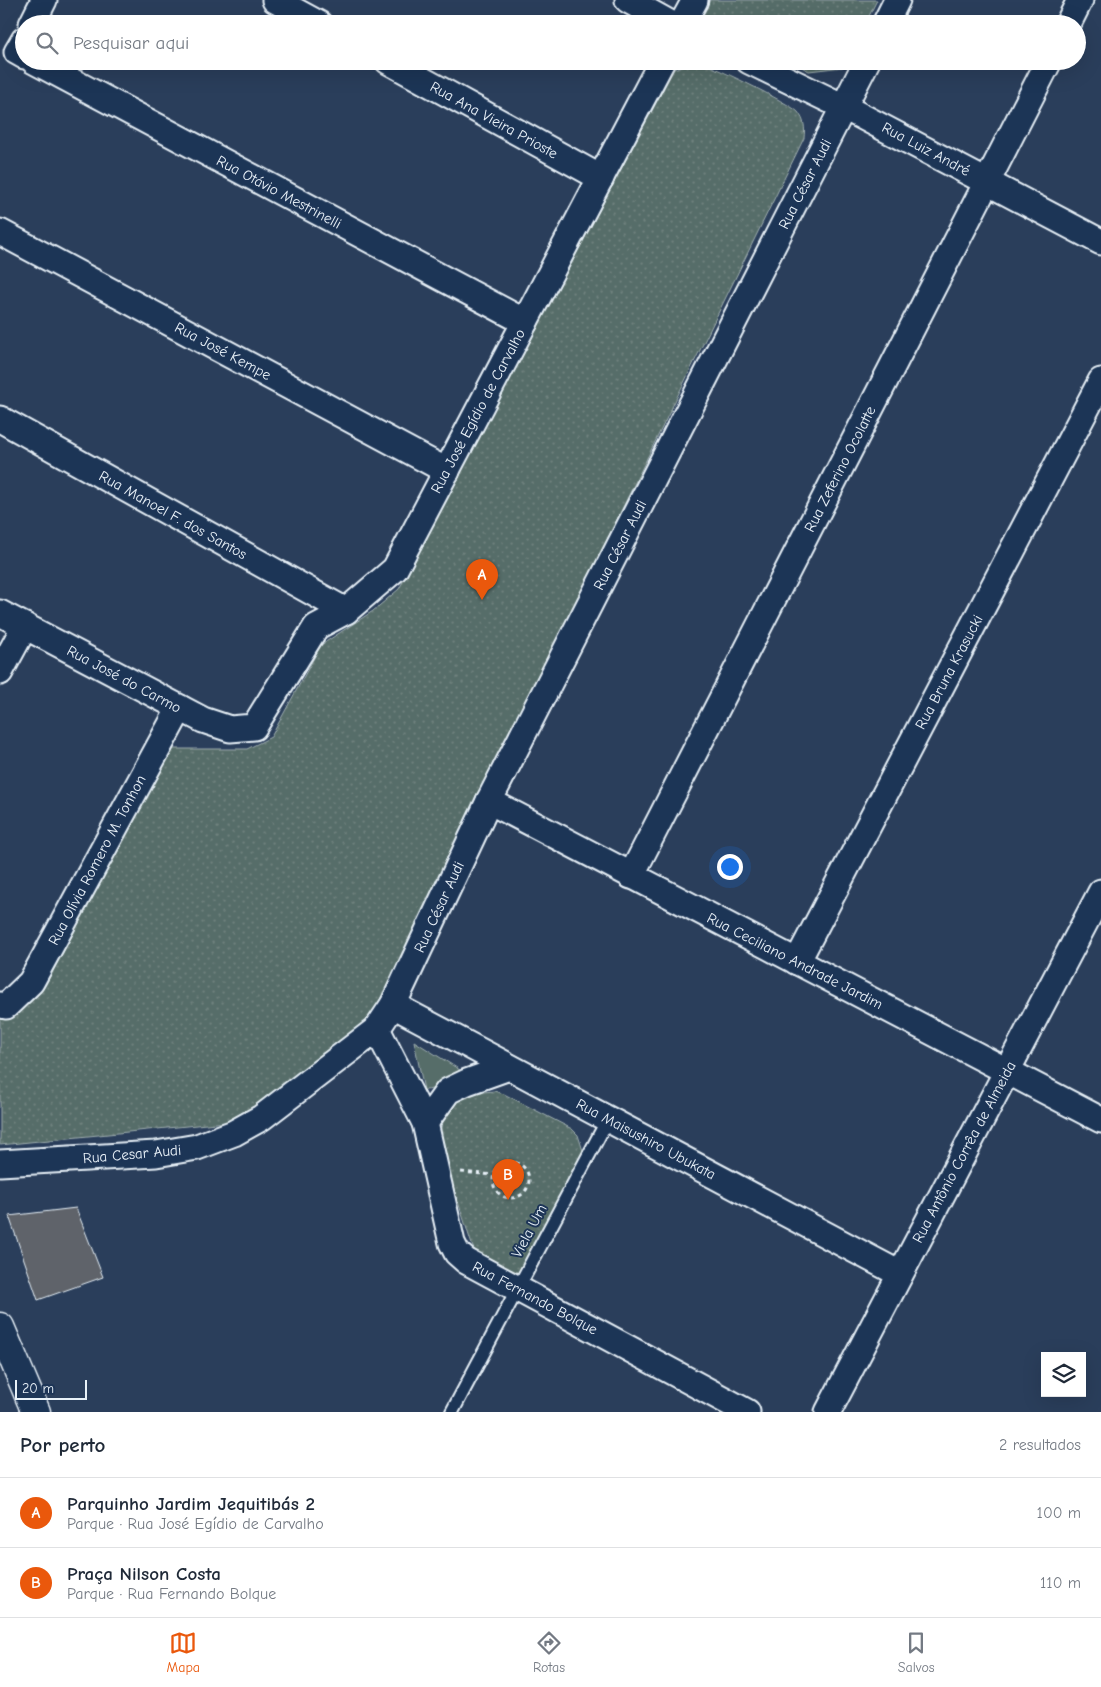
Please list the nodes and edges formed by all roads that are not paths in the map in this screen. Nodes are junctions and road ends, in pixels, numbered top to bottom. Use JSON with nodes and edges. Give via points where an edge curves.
{"nodes":[{"id":1,"x":44,"y":0,"type":"edge"},
{"id":2,"x":276,"y":0,"type":"edge"},
{"id":3,"x":628,"y":0,"type":"edge"},
{"id":4,"x":695,"y":0,"type":"edge"},
{"id":5,"x":897,"y":0,"type":"edge"},
{"id":6,"x":1080,"y":0,"type":"edge"},
{"id":7,"x":36,"y":15,"type":"edge"},
{"id":8,"x":303,"y":15,"type":"edge"},
{"id":9,"x":655,"y":15,"type":"edge"},
{"id":10,"x":687,"y":15,"type":"edge"},
{"id":11,"x":890,"y":15,"type":"edge"},
{"id":12,"x":1072,"y":15,"type":"edge"},
{"id":13,"x":58,"y":70,"type":"edge"},
{"id":14,"x":404,"y":70,"type":"edge"},
{"id":15,"x":657,"y":70,"type":"edge"},
{"id":16,"x":768,"y":70,"type":"edge"},
{"id":17,"x":862,"y":70,"type":"edge"},
{"id":18,"x":1044,"y":70,"type":"edge"},
{"id":19,"x":844,"y":107,"type":"junction"},
{"id":20,"x":601,"y":178,"type":"junction"},
{"id":21,"x":987,"y":181,"type":"junction"},
{"id":22,"x":0,"y":232,"type":"edge"},
{"id":23,"x":1101,"y":242,"type":"edge"},
{"id":24,"x":525,"y":322,"type":"junction"},
{"id":25,"x":1101,"y":381,"type":"edge"},
{"id":26,"x":0,"y":419,"type":"edge"},
{"id":27,"x":446,"y":471,"type":"junction"},
{"id":28,"x":346,"y":611,"type":"junction"},
{"id":29,"x":0,"y":613,"type":"edge"},
{"id":30,"x":25,"y":626,"type":"junction"},
{"id":31,"x":0,"y":672,"type":"edge"},
{"id":32,"x":180,"y":708,"type":"junction"},
{"id":33,"x":254,"y":727,"type":"joint"},
{"id":34,"x":489,"y":801,"type":"junction"},
{"id":35,"x":631,"y":876,"type":"junction"},
{"id":36,"x":1101,"y":892,"type":"edge"},
{"id":37,"x":797,"y":962,"type":"junction"},
{"id":38,"x":3,"y":1005,"type":"edge"},
{"id":39,"x":393,"y":1005,"type":"junction"},
{"id":40,"x":377,"y":1030,"type":"junction"},
{"id":41,"x":509,"y":1067,"type":"junction"},
{"id":42,"x":1006,"y":1071,"type":"junction"},
{"id":43,"x":608,"y":1119,"type":"junction"},
{"id":44,"x":1101,"y":1120,"type":"edge"},
{"id":45,"x":425,"y":1122,"type":"junction"},
{"id":46,"x":0,"y":1162,"type":"edge"},
{"id":47,"x":900,"y":1274,"type":"junction"},
{"id":48,"x":517,"y":1288,"type":"junction"},
{"id":49,"x":0,"y":1327,"type":"edge"},
{"id":50,"x":36,"y":1412,"type":"edge"},
{"id":51,"x":452,"y":1412,"type":"edge"},
{"id":52,"x":747,"y":1412,"type":"edge"},
{"id":53,"x":828,"y":1412,"type":"edge"}],
"edges":[{"from":1,"to":7,"type":"street"},
{"from":2,"to":8,"type":"street"},
{"from":3,"to":9,"type":"street"},
{"from":4,"to":10,"type":"street"},
{"from":5,"to":11,"type":"street"},
{"from":6,"to":12,"type":"street"},
{"from":13,"to":24,"type":"street","name":"Rua Otávio Mestrinelli"},
{"from":14,"to":20,"type":"street","name":"Rua Ana Vieira Prioste"},
{"from":15,"to":20,"type":"street","name":"Rua José Egídio de Carvalho"},
{"from":16,"to":19,"type":"street","name":"Rua Luiz André"},
{"from":17,"to":19,"type":"street","name":"Rua César Audi"},
{"from":18,"to":21,"type":"street","name":"Rua Zeferino Ocolatte"},
{"from":19,"to":21,"type":"street","name":"Rua Luiz André"},
{"from":19,"to":34,"type":"street","name":"Rua César Audi"},
{"from":20,"to":24,"type":"street","name":"Rua José Egídio de Carvalho"},
{"from":21,"to":23,"type":"street","name":"Rua Luiz André"},
{"from":21,"to":35,"type":"street","name":"Rua Zeferino Ocolatte"},
{"from":22,"to":27,"type":"street","name":"Rua José Kempe"},
{"from":24,"to":27,"type":"street","name":"Rua José Egídio de Carvalho"},
{"from":25,"to":37,"type":"street","name":"Rua Bruna Krasucki"},
{"from":26,"to":28,"type":"street","name":"Rua Manoel F. dos Santos"},
{"from":27,"to":28,"type":"street","name":"Rua José Egídio de Carvalho","via":[[395,569]]},
{"from":28,"to":33,"type":"street","name":"Rua José Egídio de Carvalho","via":[[316,627]]},
{"from":29,"to":30,"type":"street","name":"Rua José do Carmo"},
{"from":30,"to":31,"type":"street"},
{"from":30,"to":32,"type":"street","name":"Rua José do Carmo"},
{"from":32,"to":33,"type":"street","name":"Rua José do Carmo","via":[[230,729]]},
{"from":32,"to":38,"type":"street","name":"Rua Olívia Romero M. Tonhon","via":[[31,982]]},
{"from":34,"to":35,"type":"street","name":"Rua Ceciliano Andrade Jardim"},
{"from":34,"to":39,"type":"street","name":"Rua César Audi"},
{"from":35,"to":37,"type":"street","name":"Rua Ceciliano Andrade Jardim"},
{"from":36,"to":42,"type":"street","name":"Rua Antônio Corrêa de Almeida"},
{"from":37,"to":42,"type":"street","name":"Rua Ceciliano Andrade Jardim"},
{"from":39,"to":40,"type":"street","name":"Rua César Audi"},
{"from":39,"to":41,"type":"street","name":"Rua Maisushiro Ubukata"},
{"from":40,"to":45,"type":"street","name":"Rua Fernando Bolque"},
{"from":40,"to":46,"type":"street","name":"Rua Cesar Audi","via":[[261,1118],[234,1133],[197,1147],[156,1154]]},
{"from":41,"to":43,"type":"street","name":"Rua Maisushiro Ubukata"},
{"from":41,"to":45,"type":"street","via":[[448,1091]]},
{"from":42,"to":44,"type":"street","name":"Rua Ceciliano Andrade Jardim"},
{"from":42,"to":47,"type":"street","name":"Rua Antônio Corrêa de Almeida"},
{"from":43,"to":47,"type":"street","name":"Rua Maisushiro Ubukata"},
{"from":43,"to":48,"type":"lane","name":"Viela Um"},
{"from":45,"to":48,"type":"street","name":"Rua Fernando Bolque","via":[[452,1243],[466,1261]]},
{"from":47,"to":53,"type":"street","name":"Rua Antônio Corrêa de Almeida"},
{"from":48,"to":51,"type":"lane","name":"Viela Um"},
{"from":48,"to":52,"type":"street","name":"Rua Fernando Bolque"},
{"from":49,"to":50,"type":"street"}]}
